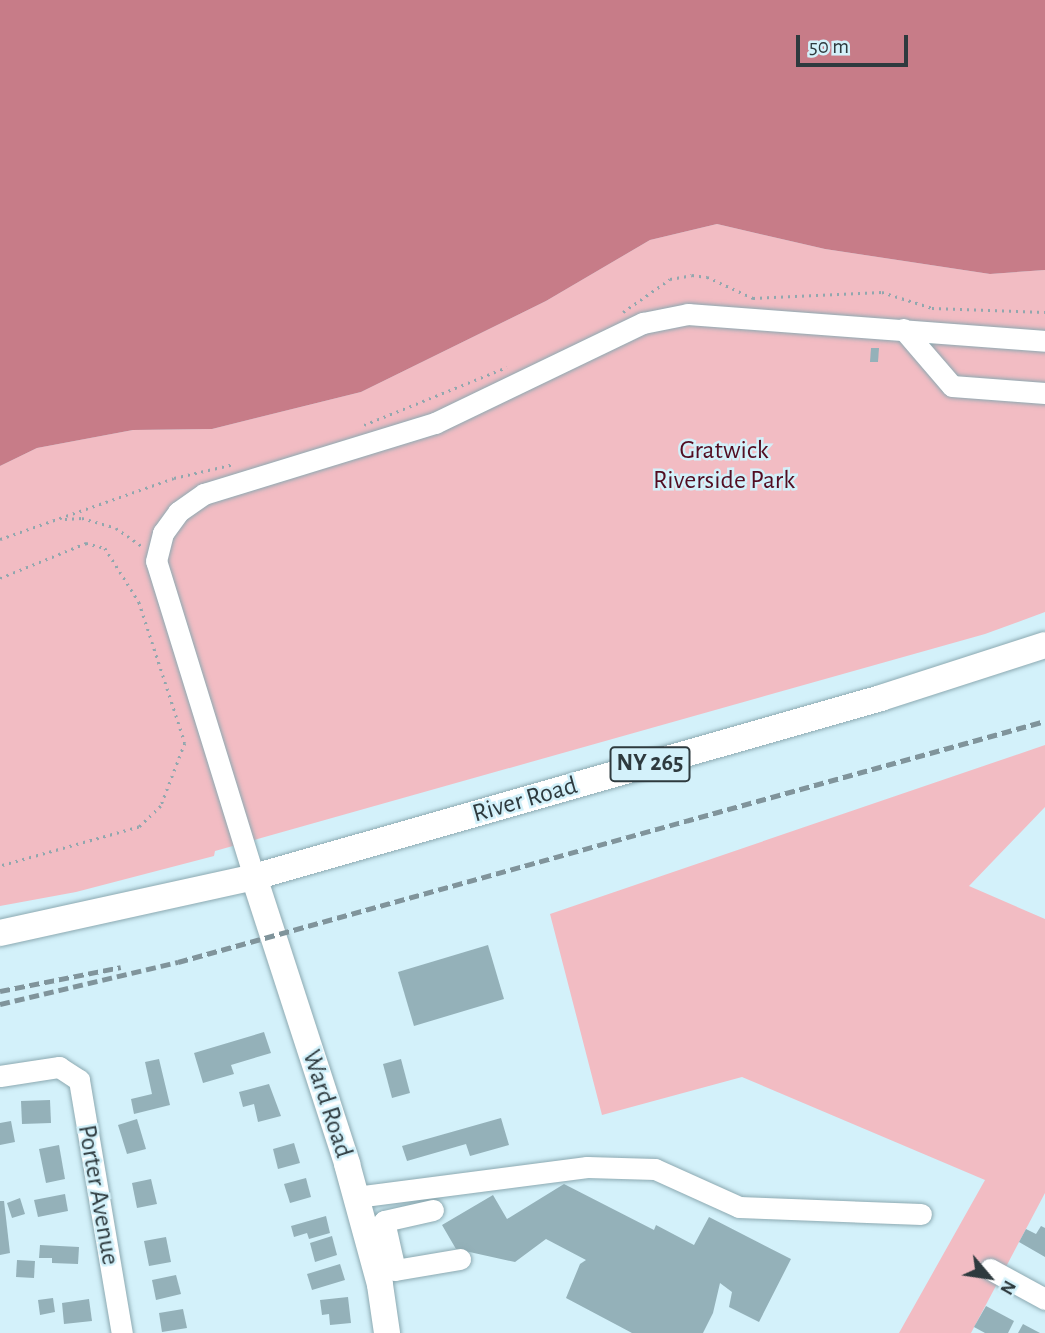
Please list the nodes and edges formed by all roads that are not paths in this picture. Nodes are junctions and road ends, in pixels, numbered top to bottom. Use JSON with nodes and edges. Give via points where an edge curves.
{"nodes":[{"id":1,"x":903,"y":329,"type":"junction"},
{"id":2,"x":1045,"y":341,"type":"edge"},
{"id":3,"x":1045,"y":393,"type":"edge"},
{"id":4,"x":1045,"y":645,"type":"edge"},
{"id":5,"x":254,"y":877,"type":"junction"},
{"id":6,"x":0,"y":933,"type":"edge"},
{"id":7,"x":0,"y":1076,"type":"edge"},
{"id":8,"x":366,"y":1196,"type":"junction"},
{"id":9,"x":433,"y":1210,"type":"dead end"},
{"id":10,"x":921,"y":1214,"type":"dead end"},
{"id":11,"x":374,"y":1223,"type":"junction"},
{"id":12,"x":460,"y":1259,"type":"dead end"},
{"id":13,"x":990,"y":1269,"type":"dead end"},
{"id":14,"x":386,"y":1272,"type":"junction"},
{"id":15,"x":1045,"y":1299,"type":"edge"},
{"id":16,"x":122,"y":1333,"type":"edge"},
{"id":17,"x":387,"y":1333,"type":"edge"}],
"edges":[{"from":1,"to":2,"type":"street"},
{"from":1,"to":3,"type":"street","via":[[953,386]]},
{"from":1,"to":5,"type":"street","via":[[688,313],[643,323],[435,423],[204,494],[177,512],[163,533],[156,561]]},
{"from":4,"to":5,"type":"main road","name":"River Road","number":"NY 265","via":[[881,698]]},
{"from":5,"to":6,"type":"main road","name":"River Road","number":"NY 265"},
{"from":5,"to":8,"type":"main road","name":"Ward Road"},
{"from":7,"to":16,"type":"street","name":"Porter Avenue","via":[[59,1066],[79,1080]]},
{"from":8,"to":10,"type":"street","via":[[587,1167],[655,1169],[739,1207]]},
{"from":8,"to":11,"type":"main road","name":"Ward Road"},
{"from":9,"to":11,"type":"street"},
{"from":11,"to":14,"type":"main road","name":"Ward Road"},
{"from":12,"to":14,"type":"street"},
{"from":13,"to":15,"type":"street"},
{"from":14,"to":17,"type":"main road","name":"Ward Road"}]}
